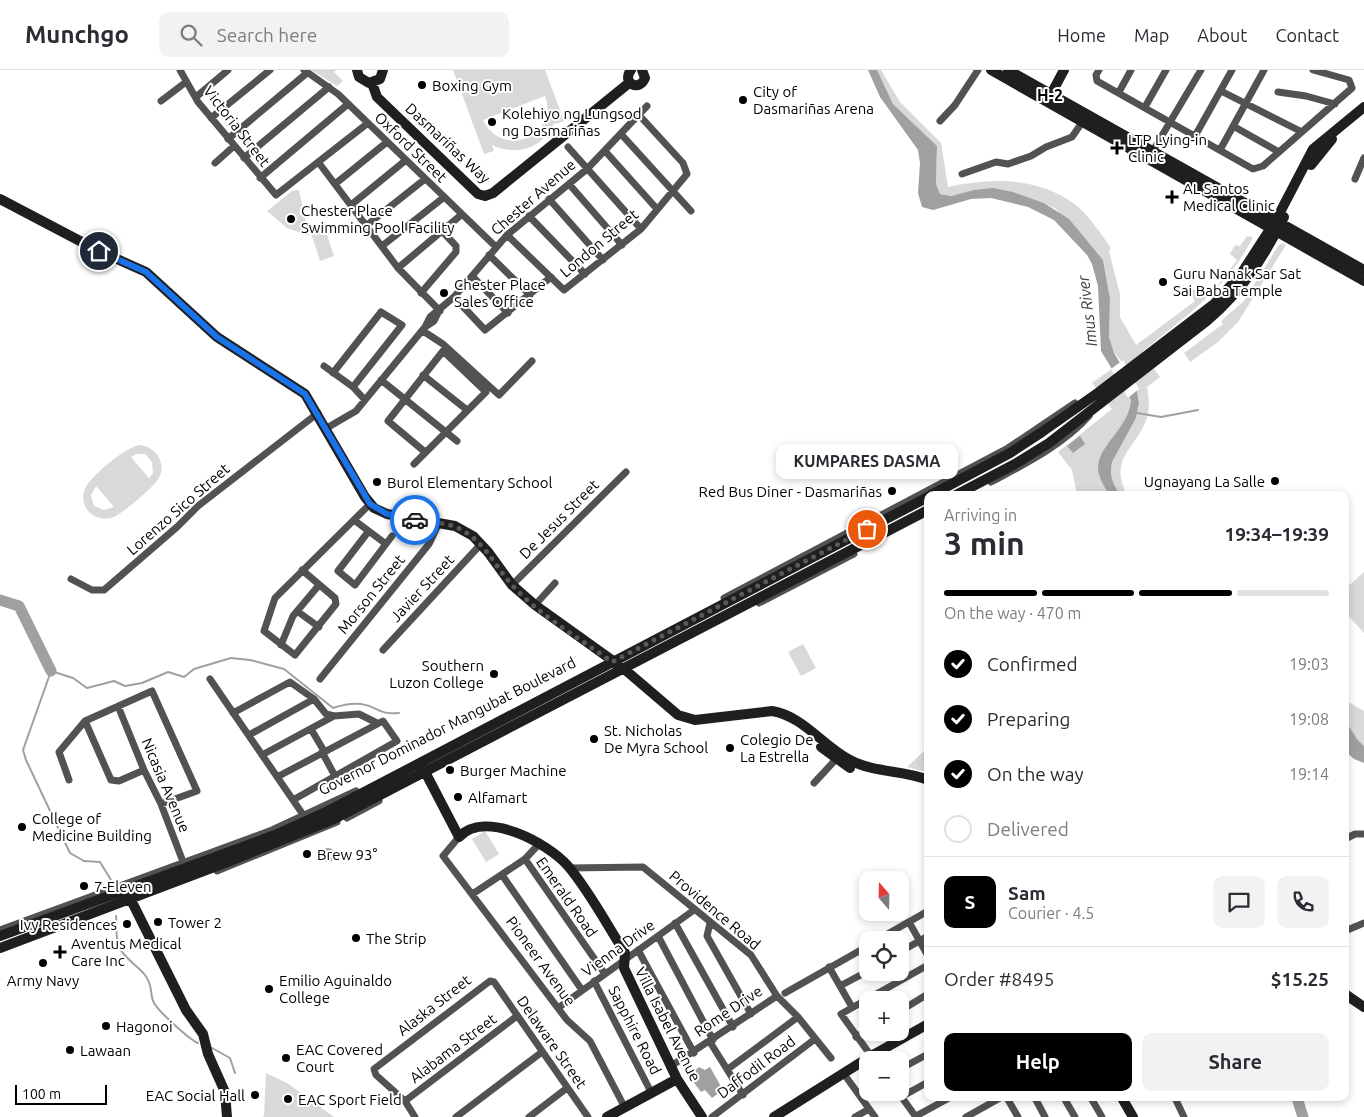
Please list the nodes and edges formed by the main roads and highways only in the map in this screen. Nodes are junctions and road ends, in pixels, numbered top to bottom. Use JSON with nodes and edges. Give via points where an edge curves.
{"nodes":[{"id":1,"x":357,"y":70,"type":"edge"},
{"id":2,"x":383,"y":70,"type":"edge"},
{"id":3,"x":631,"y":70,"type":"edge"},
{"id":4,"x":991,"y":70,"type":"edge"},
{"id":5,"x":1008,"y":70,"type":"edge"},
{"id":6,"x":1064,"y":70,"type":"edge"},
{"id":7,"x":644,"y":71,"type":"edge"},
{"id":8,"x":372,"y":83,"type":"junction"},
{"id":9,"x":630,"y":83,"type":"junction"},
{"id":10,"x":1049,"y":98,"type":"junction"},
{"id":11,"x":1364,"y":107,"type":"edge"},
{"id":12,"x":1364,"y":113,"type":"edge"},
{"id":13,"x":1152,"y":156,"type":"junction"},
{"id":14,"x":0,"y":199,"type":"edge"},
{"id":15,"x":1258,"y":220,"type":"junction"},
{"id":16,"x":1276,"y":226,"type":"junction"},
{"id":17,"x":1255,"y":252,"type":"junction"},
{"id":18,"x":1364,"y":270,"type":"edge"},
{"id":19,"x":1364,"y":281,"type":"edge"},
{"id":20,"x":1148,"y":361,"type":"junction"},
{"id":21,"x":1102,"y":396,"type":"junction"},
{"id":22,"x":938,"y":491,"type":"edge"},
{"id":23,"x":963,"y":491,"type":"edge"},
{"id":24,"x":924,"y":499,"type":"edge"},
{"id":25,"x":924,"y":512,"type":"edge"},
{"id":26,"x":732,"y":605,"type":"junction"},
{"id":27,"x":618,"y":668,"type":"junction"},
{"id":28,"x":838,"y":756,"type":"junction"},
{"id":29,"x":426,"y":771,"type":"junction"},
{"id":30,"x":924,"y":779,"type":"edge"},
{"id":31,"x":924,"y":786,"type":"edge"},
{"id":32,"x":324,"y":822,"type":"junction"},
{"id":33,"x":277,"y":839,"type":"junction"},
{"id":34,"x":128,"y":894,"type":"junction"},
{"id":35,"x":0,"y":936,"type":"edge"},
{"id":36,"x":0,"y":948,"type":"edge"},
{"id":37,"x":1349,"y":997,"type":"edge"},
{"id":38,"x":1349,"y":1004,"type":"edge"},
{"id":39,"x":1364,"y":1007,"type":"edge"},
{"id":40,"x":1364,"y":1014,"type":"edge"},
{"id":41,"x":924,"y":1026,"type":"edge"},
{"id":42,"x":884,"y":1051,"type":"edge"},
{"id":43,"x":859,"y":1065,"type":"edge"},
{"id":44,"x":677,"y":1079,"type":"junction"},
{"id":45,"x":1124,"y":1101,"type":"edge"},
{"id":46,"x":227,"y":1117,"type":"edge"},
{"id":47,"x":607,"y":1117,"type":"edge"},
{"id":48,"x":702,"y":1117,"type":"edge"},
{"id":49,"x":774,"y":1117,"type":"edge"},
{"id":50,"x":1134,"y":1117,"type":"edge"}],
"edges":[{"from":1,"to":8,"type":"main road","via":[[362,80]]},
{"from":2,"to":8,"type":"main road","via":[[380,79]]},
{"from":3,"to":9,"type":"main road","via":[[627,75]]},
{"from":4,"to":10,"type":"main road"},
{"from":5,"to":10,"type":"main road"},
{"from":6,"to":10,"type":"main road"},
{"from":7,"to":9,"type":"main road","via":[[642,84]]},
{"from":8,"to":9,"type":"main road","name":"Dasmariñas Way","via":[[376,97],[478,194],[486,196]]},
{"from":10,"to":13,"type":"main road"},
{"from":10,"to":13,"type":"main road","via":[[1083,121]]},
{"from":11,"to":16,"type":"main road","via":[[1313,149]]},
{"from":12,"to":16,"type":"main road","via":[[1328,143],[1314,160]]},
{"from":13,"to":15,"type":"main road"},
{"from":13,"to":16,"type":"main road"},
{"from":14,"to":27,"type":"main road","via":[[146,272],[217,337],[305,394],[370,504],[387,514],[455,526],[481,544],[512,585]]},
{"from":15,"to":16,"type":"main road"},
{"from":15,"to":17,"type":"main road"},
{"from":16,"to":17,"type":"main road","name":"Governor Dominador Mangubat Boulevard"},
{"from":16,"to":18,"type":"main road"},
{"from":16,"to":19,"type":"main road"},
{"from":16,"to":20,"type":"main road","name":"Governor Dominador Mangubat Boulevard","via":[[1255,269],[1228,303]]},
{"from":17,"to":20,"type":"main road","name":"Governor Dominador Mangubat Boulevard","via":[[1222,296]]},
{"from":20,"to":21,"type":"main road","name":"Governor Dominador Mangubat Boulevard"},
{"from":21,"to":22,"type":"main road","name":"Governor Dominador Mangubat Boulevard","via":[[1010,453]]},
{"from":21,"to":23,"type":"main road","name":"Governor Dominador Mangubat Boulevard","via":[[1030,455]]},
{"from":24,"to":26,"type":"main road","name":"Governor Dominador Mangubat Boulevard"},
{"from":25,"to":26,"type":"main road","name":"Governor Dominador Mangubat Boulevard"},
{"from":26,"to":27,"type":"main road","name":"Governor Dominador Mangubat Boulevard"},
{"from":27,"to":28,"type":"main road","via":[[685,718],[695,720],[780,712],[801,724]]},
{"from":27,"to":29,"type":"main road","name":"Governor Dominador Mangubat Boulevard"},
{"from":28,"to":30,"type":"main road","via":[[864,767]]},
{"from":28,"to":31,"type":"main road","via":[[862,773]]},
{"from":29,"to":32,"type":"main road","name":"Governor Dominador Mangubat Boulevard"},
{"from":29,"to":44,"type":"main road","name":"Villa Isabel Avenue","via":[[461,835],[474,827],[493,826],[508,830],[550,850],[569,868],[625,953],[624,968]]},
{"from":32,"to":33,"type":"main road","name":"Governor Dominador Mangubat Boulevard"},
{"from":32,"to":33,"type":"main road","name":"Governor Dominador Mangubat Boulevard","via":[[306,819]]},
{"from":33,"to":34,"type":"main road","name":"Governor Dominador Mangubat Boulevard","via":[[186,869]]},
{"from":34,"to":35,"type":"main road","name":"Governor Dominador Mangubat Boulevard"},
{"from":34,"to":36,"type":"main road","name":"Governor Dominador Mangubat Boulevard"},
{"from":34,"to":46,"type":"main road","via":[[206,1045],[225,1092]]},
{"from":37,"to":39,"type":"main road"},
{"from":38,"to":40,"type":"main road"},
{"from":41,"to":42,"type":"main road"},
{"from":43,"to":49,"type":"main road"},
{"from":44,"to":47,"type":"main road"},
{"from":44,"to":48,"type":"main road","name":"Villa Isabel Avenue"},
{"from":45,"to":50,"type":"main road"}]}
